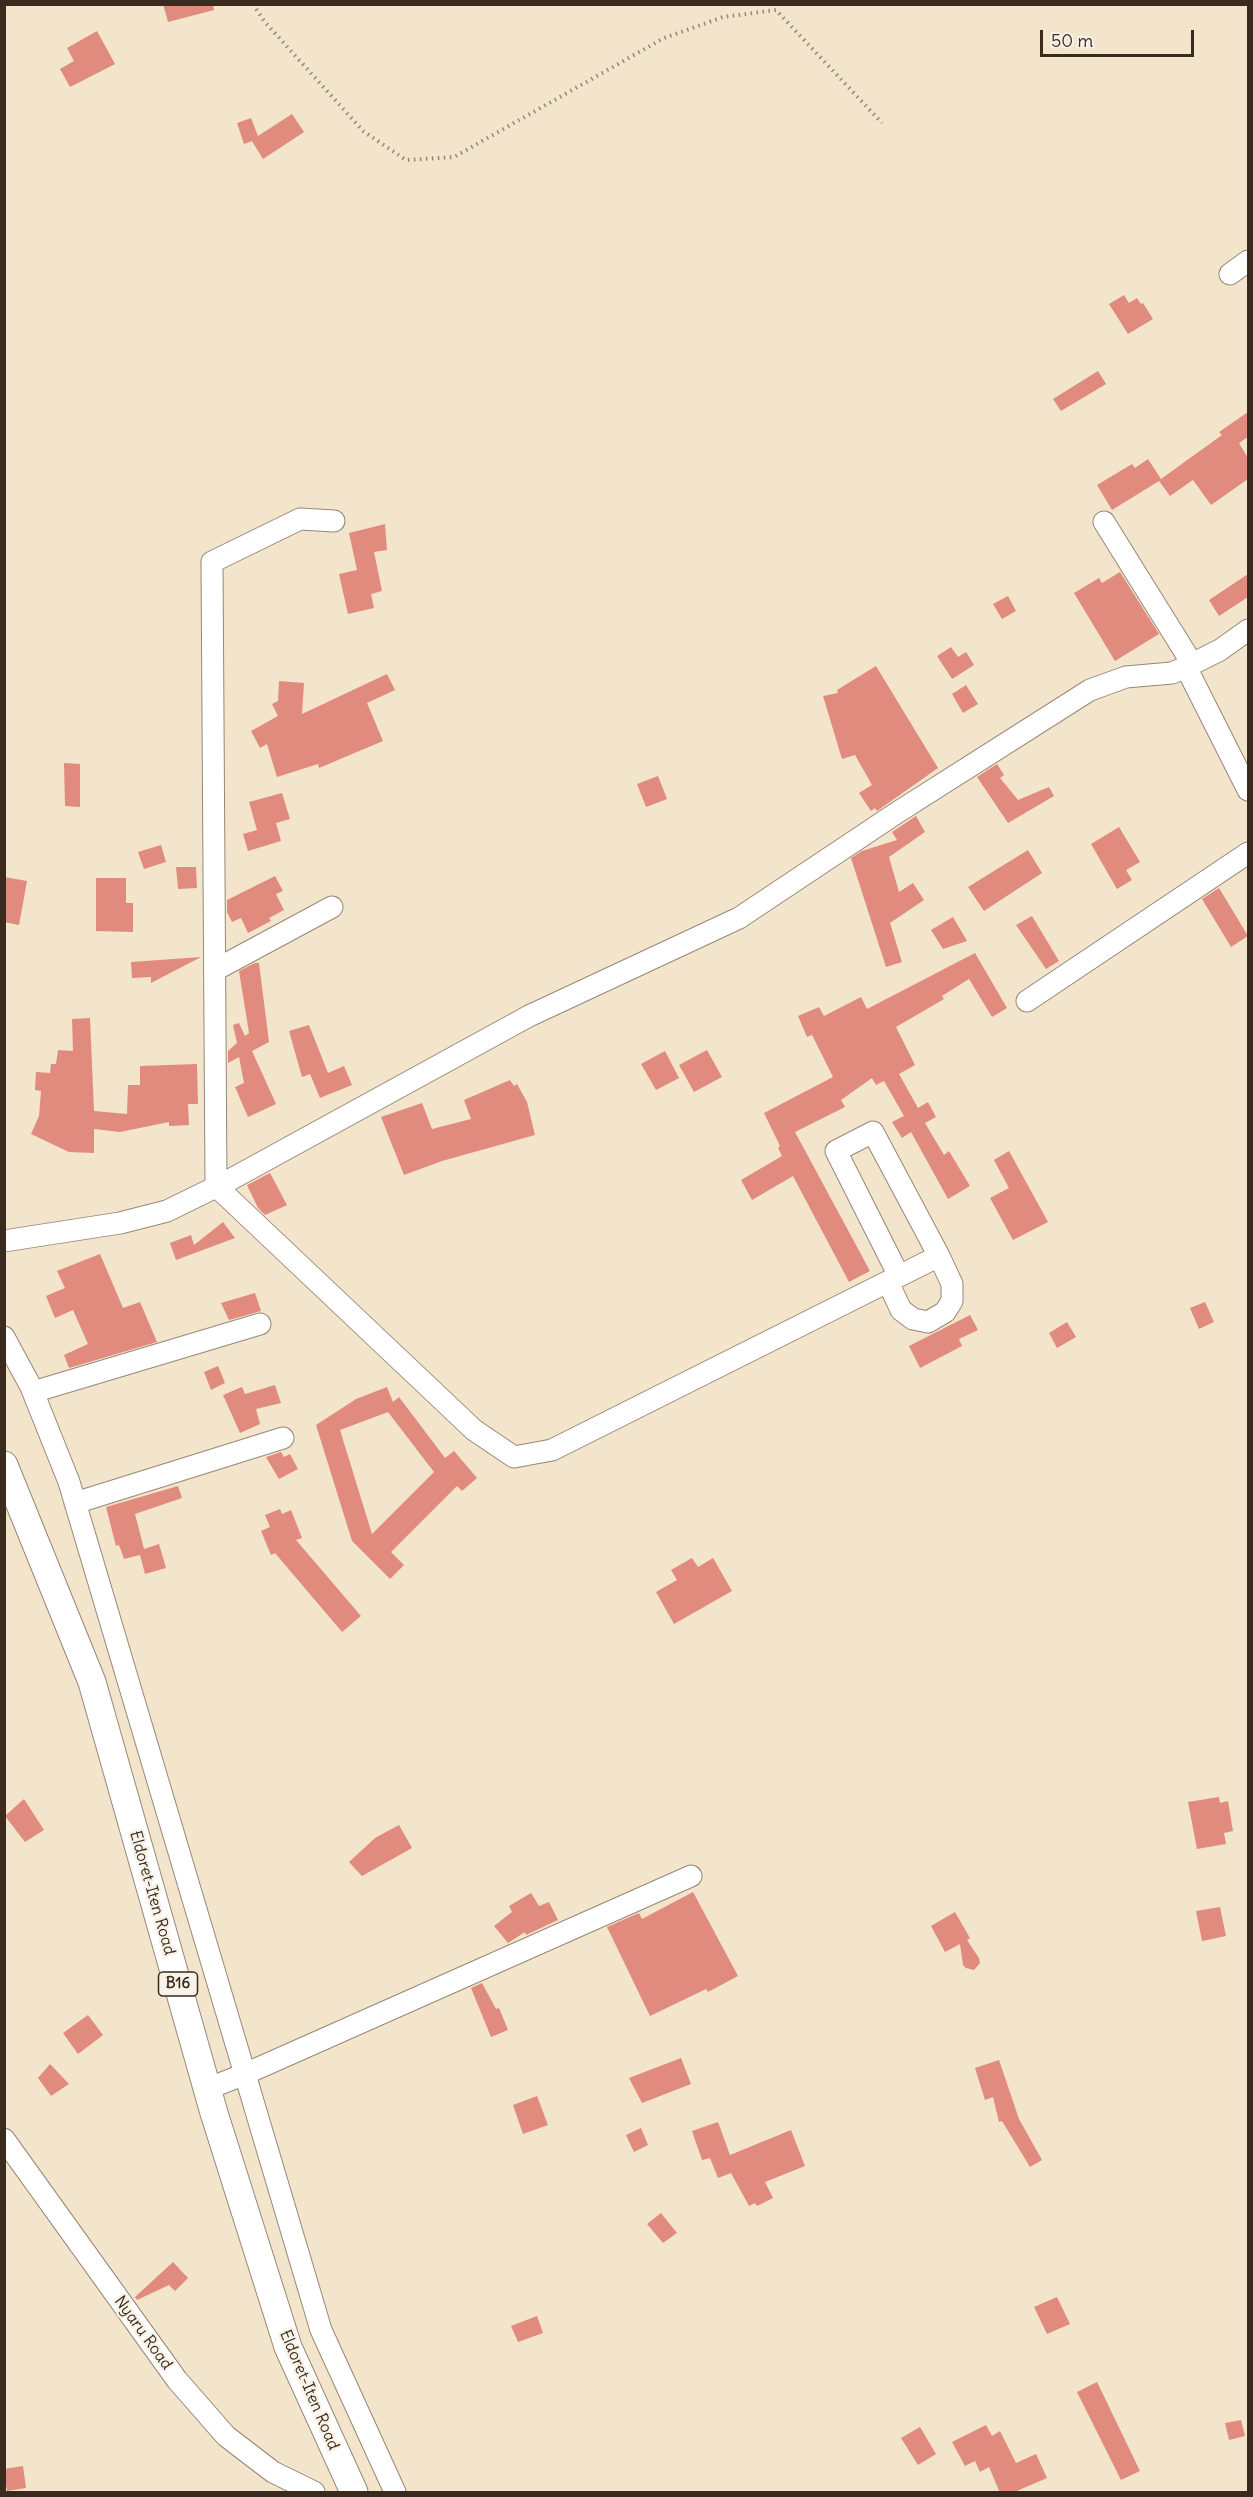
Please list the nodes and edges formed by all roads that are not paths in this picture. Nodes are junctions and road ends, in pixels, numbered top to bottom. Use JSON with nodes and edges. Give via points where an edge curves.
{"nodes":[{"id":1,"x":1248,"y":261,"type":"edge"},
{"id":2,"x":1230,"y":274,"type":"dead end"},
{"id":3,"x":334,"y":521,"type":"dead end"},
{"id":4,"x":1104,"y":522,"type":"dead end"},
{"id":5,"x":1248,"y":630,"type":"edge"},
{"id":6,"x":1186,"y":667,"type":"junction"},
{"id":7,"x":1248,"y":790,"type":"edge"},
{"id":8,"x":1248,"y":853,"type":"edge"},
{"id":9,"x":332,"y":907,"type":"dead end"},
{"id":10,"x":215,"y":970,"type":"junction"},
{"id":11,"x":1027,"y":1001,"type":"dead end"},
{"id":12,"x":216,"y":1186,"type":"junction"},
{"id":13,"x":4,"y":1241,"type":"edge"},
{"id":14,"x":939,"y":1256,"type":"junction"},
{"id":15,"x":894,"y":1279,"type":"junction"},
{"id":16,"x":260,"y":1324,"type":"dead end"},
{"id":17,"x":4,"y":1336,"type":"edge"},
{"id":18,"x":33,"y":1392,"type":"junction"},
{"id":19,"x":283,"y":1438,"type":"dead end"},
{"id":20,"x":6,"y":1470,"type":"edge"},
{"id":21,"x":75,"y":1503,"type":"junction"},
{"id":22,"x":691,"y":1876,"type":"dead end"},
{"id":23,"x":245,"y":2074,"type":"junction"},
{"id":24,"x":207,"y":2089,"type":"junction"},
{"id":25,"x":4,"y":2139,"type":"edge"},
{"id":26,"x":314,"y":2493,"type":"edge"},
{"id":27,"x":354,"y":2493,"type":"edge"},
{"id":28,"x":395,"y":2493,"type":"edge"}],
"edges":[{"from":1,"to":2,"type":"street"},
{"from":3,"to":10,"type":"street","via":[[300,519],[212,562]]},
{"from":4,"to":6,"type":"street","via":[[1188,657]]},
{"from":5,"to":6,"type":"street"},
{"from":6,"to":7,"type":"street"},
{"from":6,"to":12,"type":"street","via":[[1126,676],[1090,690],[739,918],[529,1016]]},
{"from":8,"to":11,"type":"street"},
{"from":9,"to":10,"type":"street"},
{"from":10,"to":12,"type":"street"},
{"from":12,"to":13,"type":"street","via":[[167,1210],[139,1218]]},
{"from":12,"to":15,"type":"street","via":[[474,1430],[514,1457],[552,1450]]},
{"from":14,"to":15,"type":"street"},
{"from":14,"to":15,"type":"street","via":[[952,1284],[952,1301],[945,1312],[928,1322],[902,1310]]},
{"from":14,"to":15,"type":"street","via":[[873,1132],[836,1151]]},
{"from":16,"to":18,"type":"street"},
{"from":17,"to":18,"type":"street"},
{"from":18,"to":21,"type":"street"},
{"from":19,"to":21,"type":"street"},
{"from":20,"to":24,"type":"main road","name":"Eldoret-Iten Road","number":"B16","via":[[92,1682]]},
{"from":21,"to":23,"type":"street"},
{"from":22,"to":23,"type":"street"},
{"from":23,"to":24,"type":"street"},
{"from":23,"to":28,"type":"street","via":[[321,2330]]},
{"from":24,"to":27,"type":"main road","name":"Eldoret-Iten Road","number":"B16","via":[[288,2347]]},
{"from":25,"to":26,"type":"street","name":"Nyaru Road","via":[[177,2380],[226,2436],[273,2472]]}]}
